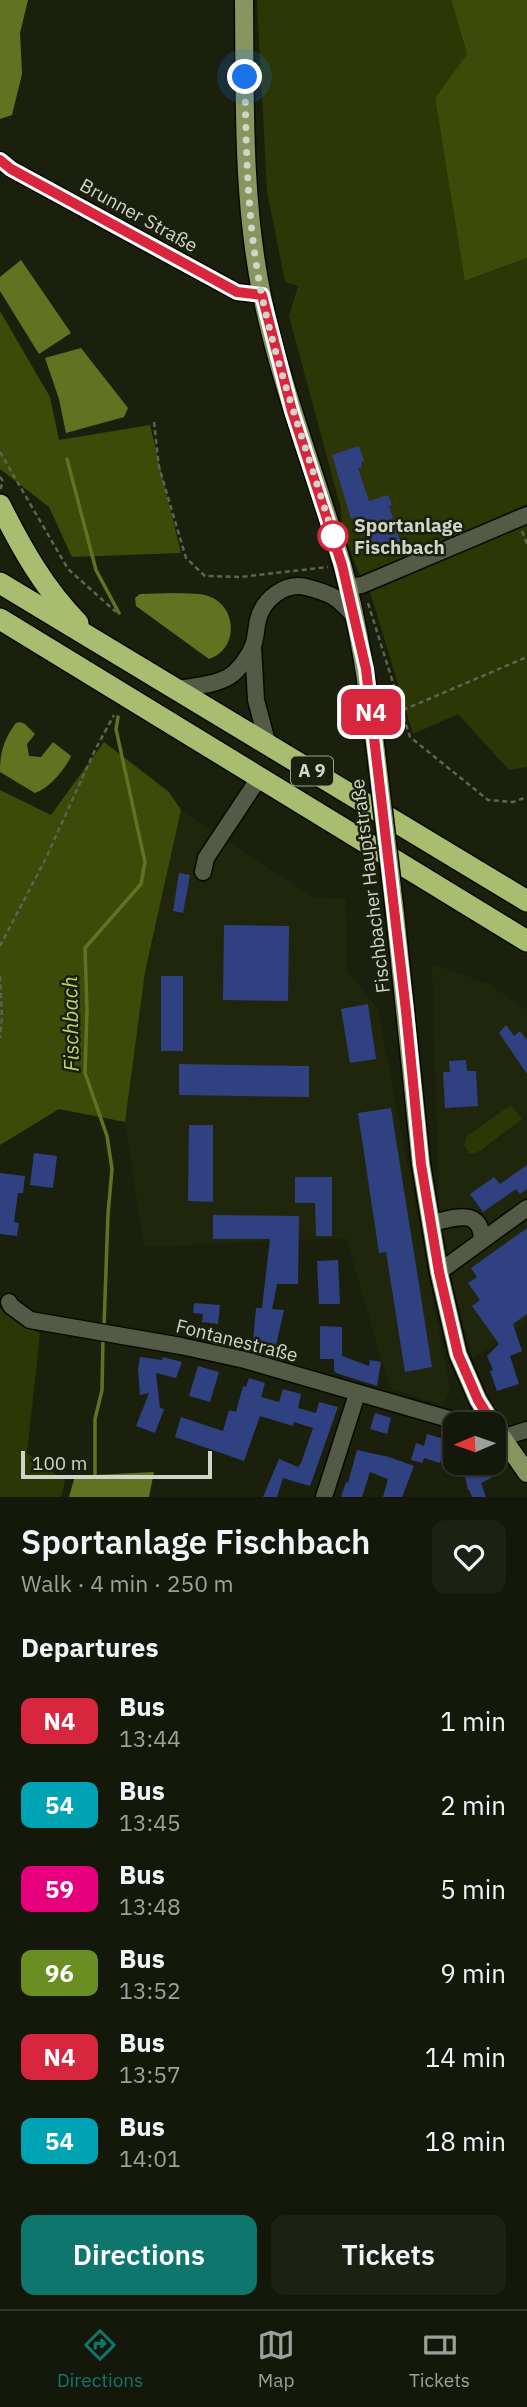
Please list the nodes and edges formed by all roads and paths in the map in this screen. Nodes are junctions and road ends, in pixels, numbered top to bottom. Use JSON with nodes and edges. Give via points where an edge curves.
{"nodes":[{"id":1,"x":244,"y":0,"type":"edge"},
{"id":2,"x":0,"y":160,"type":"edge"},
{"id":3,"x":262,"y":295,"type":"junction"},
{"id":4,"x":154,"y":422,"type":"dead end"},
{"id":5,"x":0,"y":452,"type":"edge"},
{"id":6,"x":0,"y":477,"type":"edge"},
{"id":7,"x":0,"y":491,"type":"edge"},
{"id":8,"x":0,"y":505,"type":"edge"},
{"id":9,"x":527,"y":515,"type":"edge"},
{"id":10,"x":342,"y":565,"type":"junction"},
{"id":11,"x":0,"y":583,"type":"edge"},
{"id":12,"x":355,"y":586,"type":"junction"},
{"id":13,"x":116,"y":611,"type":"dead end"},
{"id":14,"x":355,"y":617,"type":"junction"},
{"id":15,"x":0,"y":618,"type":"edge"},
{"id":16,"x":0,"y":634,"type":"edge"},
{"id":17,"x":97,"y":642,"type":"junction"},
{"id":18,"x":253,"y":646,"type":"junction"},
{"id":19,"x":48,"y":648,"type":"junction"},
{"id":20,"x":527,"y":656,"type":"edge"},
{"id":21,"x":178,"y":690,"type":"junction"},
{"id":22,"x":403,"y":710,"type":"junction"},
{"id":23,"x":114,"y":715,"type":"dead end"},
{"id":24,"x":268,"y":745,"type":"junction"},
{"id":25,"x":259,"y":778,"type":"junction"},
{"id":26,"x":527,"y":797,"type":"edge"},
{"id":27,"x":202,"y":872,"type":"dead end"},
{"id":28,"x":527,"y":901,"type":"edge"},
{"id":29,"x":527,"y":941,"type":"edge"},
{"id":30,"x":0,"y":946,"type":"edge"},
{"id":31,"x":0,"y":976,"type":"edge"},
{"id":32,"x":0,"y":1038,"type":"edge"},
{"id":33,"x":527,"y":1208,"type":"edge"},
{"id":34,"x":431,"y":1223,"type":"junction"},
{"id":35,"x":482,"y":1240,"type":"junction"},
{"id":36,"x":439,"y":1272,"type":"junction"},
{"id":37,"x":9,"y":1302,"type":"dead end"},
{"id":38,"x":358,"y":1394,"type":"junction"},
{"id":39,"x":478,"y":1400,"type":"junction"},
{"id":40,"x":470,"y":1412,"type":"edge"},
{"id":41,"x":485,"y":1412,"type":"edge"},
{"id":42,"x":443,"y":1418,"type":"edge"},
{"id":43,"x":527,"y":1430,"type":"edge"},
{"id":44,"x":506,"y":1431,"type":"edge"},
{"id":45,"x":506,"y":1445,"type":"edge"},
{"id":46,"x":527,"y":1473,"type":"edge"},
{"id":47,"x":324,"y":1497,"type":"edge"}],
"edges":[{"from":1,"to":3,"type":"main road","name":"Fischbacher Hauptstraße","via":[[247,180]]},
{"from":2,"to":3,"type":"street","name":"Brunner Straße","via":[[237,292]]},
{"from":3,"to":10,"type":"main road","name":"Fischbacher Hauptstraße","via":[[292,411]]},
{"from":4,"to":10,"type":"path","via":[[159,467],[186,558],[205,576],[240,577]]},
{"from":5,"to":13,"type":"path","via":[[68,569]]},
{"from":6,"to":7,"type":"path"},
{"from":8,"to":17,"type":"highway","via":[[30,564]]},
{"from":9,"to":12,"type":"street"},
{"from":10,"to":12,"type":"main road","name":"Fischbacher Hauptstraße"},
{"from":11,"to":17,"type":"highway","number":"A 9"},
{"from":12,"to":14,"type":"main road","name":"Fischbacher Hauptstraße"},
{"from":12,"to":22,"type":"path"},
{"from":14,"to":18,"type":"street","via":[[337,597],[324,591],[286,587],[265,604]]},
{"from":14,"to":34,"type":"main road","name":"Fischbacher Hauptstraße","bridge":true,"via":[[366,669]]},
{"from":15,"to":19,"type":"highway","number":"A 9"},
{"from":16,"to":19,"type":"highway"},
{"from":17,"to":21,"type":"highway","number":"A 9"},
{"from":18,"to":21,"type":"street","via":[[230,676]]},
{"from":18,"to":24,"type":"street","via":[[256,700]]},
{"from":19,"to":25,"type":"highway","number":"A 9"},
{"from":20,"to":22,"type":"path"},
{"from":21,"to":24,"type":"highway","number":"A 9"},
{"from":22,"to":26,"type":"path","via":[[410,737],[488,800],[513,802]]},
{"from":23,"to":30,"type":"path"},
{"from":24,"to":28,"type":"highway","number":"A 9"},
{"from":25,"to":27,"type":"street","via":[[206,858]]},
{"from":25,"to":29,"type":"highway","number":"A 9"},
{"from":31,"to":32,"type":"path"},
{"from":33,"to":35,"type":"street"},
{"from":34,"to":35,"type":"street","via":[[470,1218],[482,1227]]},
{"from":34,"to":36,"type":"main road","name":"Fischbacher Hauptstraße"},
{"from":35,"to":36,"type":"street"},
{"from":36,"to":39,"type":"main road","name":"Fischbacher Hauptstraße","via":[[458,1354]]},
{"from":37,"to":38,"type":"street","name":"Fontanestraße","via":[[30,1320],[245,1360]]},
{"from":38,"to":42,"type":"street","name":"Fontanestraße"},
{"from":38,"to":47,"type":"street"},
{"from":39,"to":40,"type":"street","name":"Fontanestraße"},
{"from":39,"to":41,"type":"main road","name":"Fischbacher Hauptstraße"},
{"from":43,"to":44,"type":"street"},
{"from":45,"to":46,"type":"main road","name":"Fischbacher Hauptstraße"}]}
